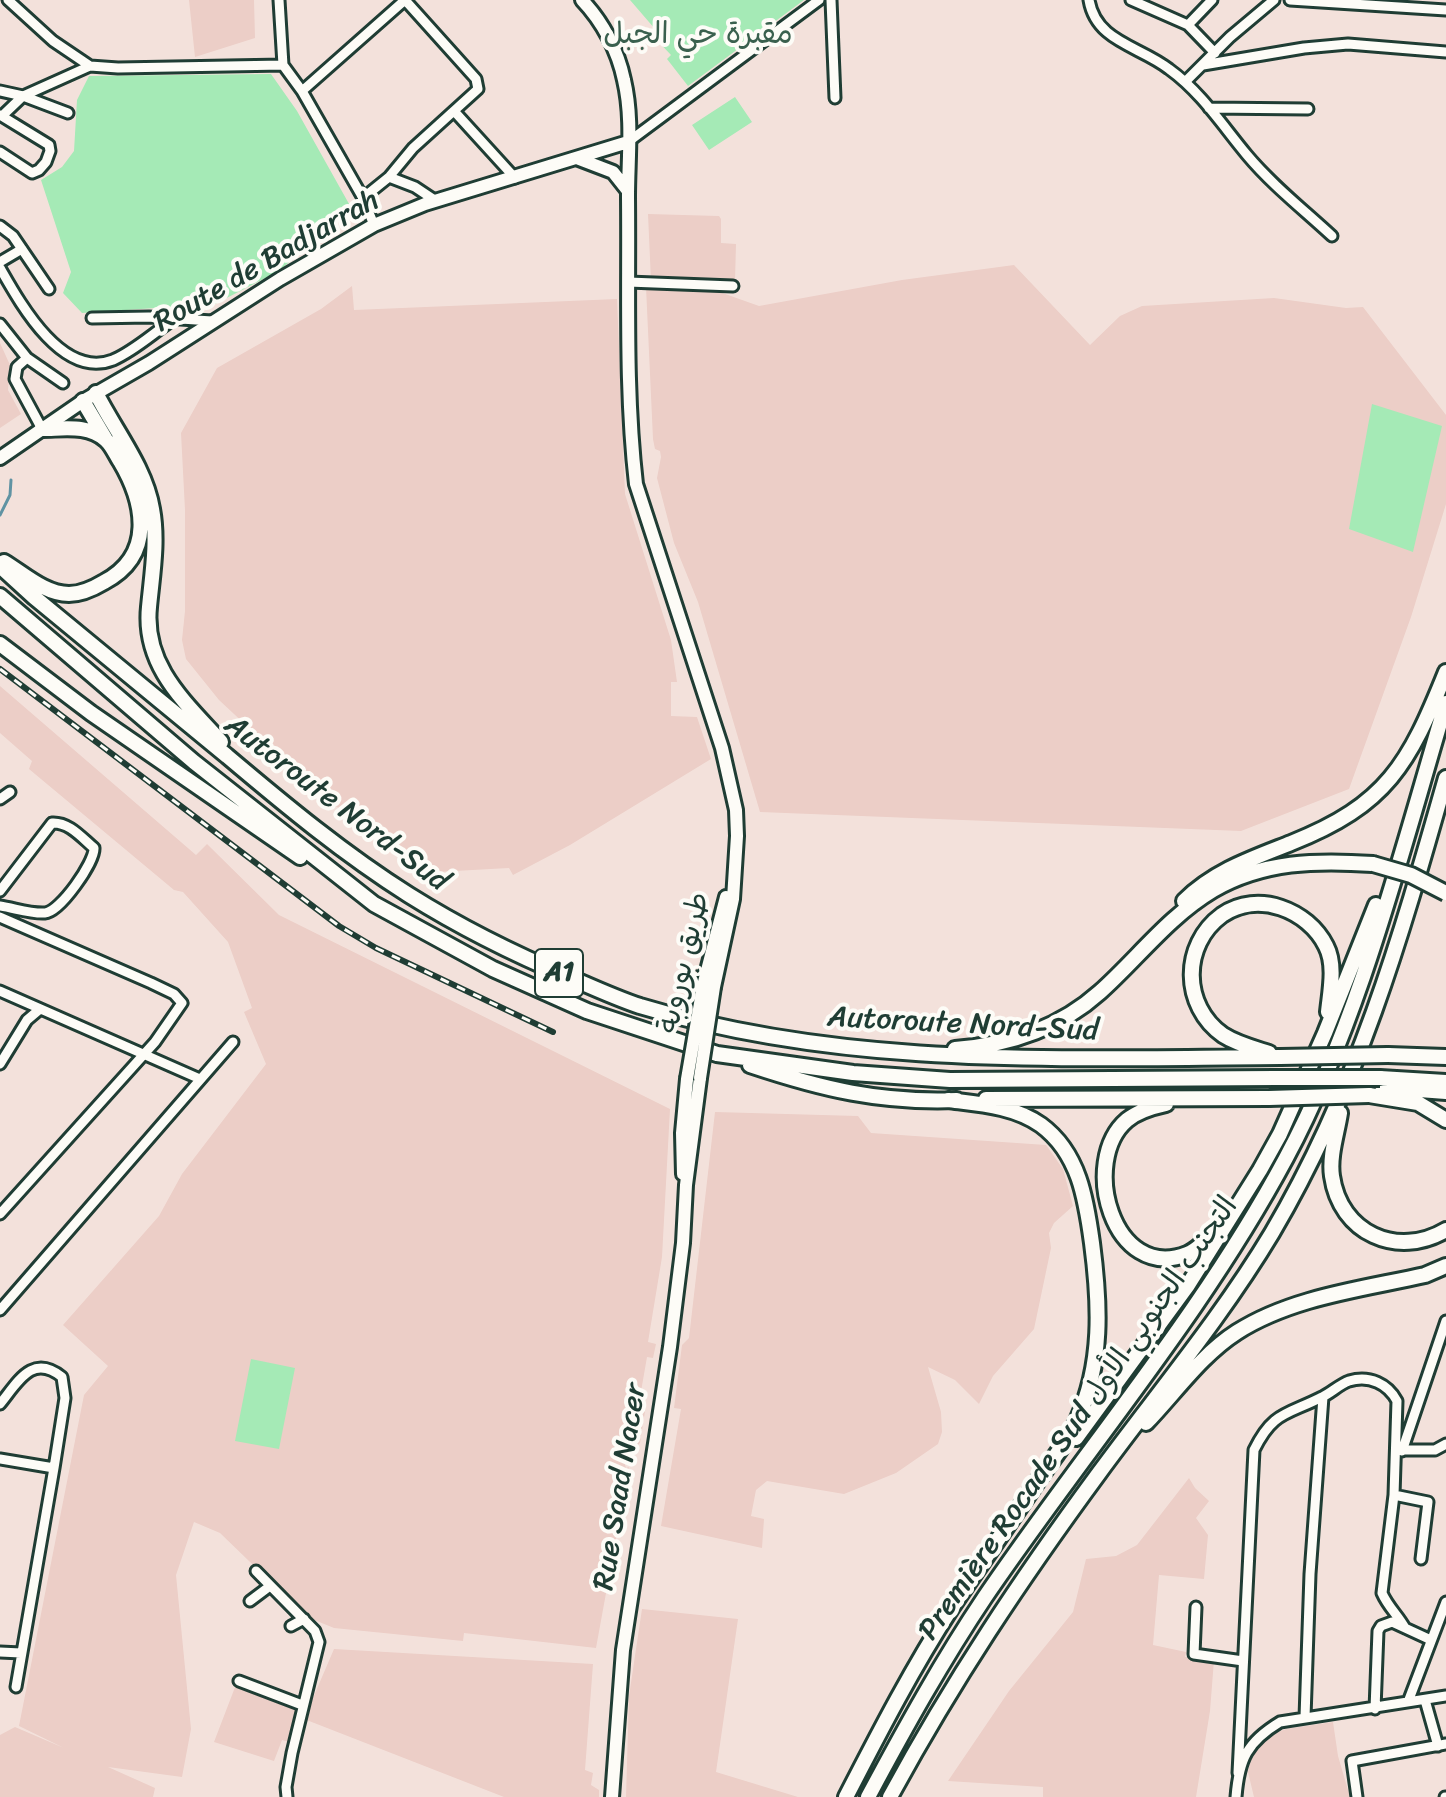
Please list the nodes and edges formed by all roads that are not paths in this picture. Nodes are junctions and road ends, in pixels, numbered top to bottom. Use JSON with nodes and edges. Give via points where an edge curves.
{"nodes":[{"id":1,"x":8,"y":0,"type":"edge"},
{"id":2,"x":279,"y":0,"type":"edge"},
{"id":3,"x":405,"y":0,"type":"edge"},
{"id":4,"x":819,"y":0,"type":"edge"},
{"id":5,"x":831,"y":0,"type":"edge"},
{"id":6,"x":1089,"y":0,"type":"edge"},
{"id":7,"x":1131,"y":0,"type":"edge"},
{"id":8,"x":1212,"y":0,"type":"edge"},
{"id":9,"x":1274,"y":0,"type":"edge"},
{"id":10,"x":1290,"y":0,"type":"edge"},
{"id":11,"x":588,"y":2,"type":"edge"},
{"id":12,"x":1446,"y":10,"type":"edge"},
{"id":13,"x":1188,"y":25,"type":"junction"},
{"id":14,"x":1380,"y":45,"type":"junction"},
{"id":15,"x":1446,"y":52,"type":"edge"},
{"id":16,"x":1215,"y":53,"type":"junction"},
{"id":17,"x":1383,"y":59,"type":"dead end"},
{"id":18,"x":283,"y":65,"type":"junction"},
{"id":19,"x":1203,"y":65,"type":"junction"},
{"id":20,"x":90,"y":66,"type":"junction"},
{"id":21,"x":1185,"y":82,"type":"junction"},
{"id":22,"x":0,"y":91,"type":"edge"},
{"id":23,"x":302,"y":91,"type":"junction"},
{"id":24,"x":23,"y":96,"type":"junction"},
{"id":25,"x":835,"y":98,"type":"dead end"},
{"id":26,"x":1209,"y":108,"type":"junction"},
{"id":27,"x":1308,"y":109,"type":"dead end"},
{"id":28,"x":454,"y":111,"type":"junction"},
{"id":29,"x":68,"y":113,"type":"dead end"},
{"id":30,"x":1,"y":116,"type":"edge"},
{"id":31,"x":628,"y":142,"type":"junction"},
{"id":32,"x":0,"y":152,"type":"edge"},
{"id":33,"x":579,"y":159,"type":"junction"},
{"id":34,"x":389,"y":177,"type":"junction"},
{"id":35,"x":515,"y":178,"type":"junction"},
{"id":36,"x":628,"y":192,"type":"junction"},
{"id":37,"x":363,"y":198,"type":"junction"},
{"id":38,"x":436,"y":201,"type":"junction"},
{"id":39,"x":374,"y":225,"type":"junction"},
{"id":40,"x":0,"y":226,"type":"edge"},
{"id":41,"x":1332,"y":236,"type":"dead end"},
{"id":42,"x":22,"y":249,"type":"junction"},
{"id":43,"x":0,"y":262,"type":"edge"},
{"id":44,"x":0,"y":269,"type":"edge"},
{"id":45,"x":628,"y":282,"type":"junction"},
{"id":46,"x":733,"y":286,"type":"dead end"},
{"id":47,"x":49,"y":289,"type":"dead end"},
{"id":48,"x":92,"y":318,"type":"dead end"},
{"id":49,"x":176,"y":318,"type":"junction"},
{"id":50,"x":212,"y":321,"type":"junction"},
{"id":51,"x":0,"y":324,"type":"edge"},
{"id":52,"x":27,"y":358,"type":"junction"},
{"id":53,"x":63,"y":383,"type":"dead end"},
{"id":54,"x":90,"y":397,"type":"junction"},
{"id":55,"x":42,"y":429,"type":"junction"},
{"id":56,"x":106,"y":440,"type":"junction"},
{"id":57,"x":0,"y":458,"type":"edge"},
{"id":58,"x":0,"y":560,"type":"edge"},
{"id":59,"x":0,"y":566,"type":"edge"},
{"id":60,"x":0,"y":596,"type":"edge"},
{"id":61,"x":0,"y":644,"type":"edge"},
{"id":62,"x":1446,"y":672,"type":"edge"},
{"id":63,"x":1446,"y":703,"type":"edge"},
{"id":64,"x":1446,"y":778,"type":"edge"},
{"id":65,"x":265,"y":789,"type":"junction"},
{"id":66,"x":10,"y":792,"type":"dead end"},
{"id":67,"x":0,"y":799,"type":"edge"},
{"id":68,"x":1413,"y":813,"type":"junction"},
{"id":69,"x":0,"y":891,"type":"edge"},
{"id":70,"x":1446,"y":893,"type":"edge"},
{"id":71,"x":374,"y":904,"type":"junction"},
{"id":72,"x":0,"y":906,"type":"edge"},
{"id":73,"x":0,"y":917,"type":"edge"},
{"id":74,"x":1147,"y":942,"type":"junction"},
{"id":75,"x":0,"y":991,"type":"edge"},
{"id":76,"x":40,"y":1009,"type":"junction"},
{"id":77,"x":1325,"y":1033,"type":"junction"},
{"id":78,"x":233,"y":1042,"type":"dead end"},
{"id":79,"x":896,"y":1053,"type":"junction"},
{"id":80,"x":143,"y":1054,"type":"junction"},
{"id":81,"x":717,"y":1054,"type":"junction"},
{"id":82,"x":1280,"y":1057,"type":"junction"},
{"id":83,"x":1446,"y":1057,"type":"edge"},
{"id":84,"x":0,"y":1064,"type":"edge"},
{"id":85,"x":200,"y":1079,"type":"junction"},
{"id":86,"x":1446,"y":1082,"type":"edge"},
{"id":87,"x":1446,"y":1092,"type":"edge"},
{"id":88,"x":1344,"y":1094,"type":"junction"},
{"id":89,"x":1369,"y":1095,"type":"junction"},
{"id":90,"x":1231,"y":1098,"type":"junction"},
{"id":91,"x":948,"y":1100,"type":"junction"},
{"id":92,"x":1446,"y":1120,"type":"edge"},
{"id":93,"x":686,"y":1185,"type":"joint"},
{"id":94,"x":1235,"y":1208,"type":"junction"},
{"id":95,"x":0,"y":1214,"type":"edge"},
{"id":96,"x":1446,"y":1230,"type":"edge"},
{"id":97,"x":1446,"y":1264,"type":"edge"},
{"id":98,"x":0,"y":1310,"type":"edge"},
{"id":99,"x":1446,"y":1321,"type":"edge"},
{"id":100,"x":1323,"y":1397,"type":"junction"},
{"id":101,"x":1,"y":1403,"type":"edge"},
{"id":102,"x":0,"y":1418,"type":"edge"},
{"id":103,"x":1446,"y":1444,"type":"edge"},
{"id":104,"x":1400,"y":1450,"type":"junction"},
{"id":105,"x":0,"y":1459,"type":"edge"},
{"id":106,"x":54,"y":1468,"type":"junction"},
{"id":107,"x":1099,"y":1473,"type":"junction"},
{"id":108,"x":1394,"y":1495,"type":"junction"},
{"id":109,"x":994,"y":1547,"type":"junction"},
{"id":110,"x":1421,"y":1559,"type":"dead end"},
{"id":111,"x":256,"y":1571,"type":"dead end"},
{"id":112,"x":270,"y":1586,"type":"junction"},
{"id":113,"x":250,"y":1601,"type":"dead end"},
{"id":114,"x":1446,"y":1602,"type":"edge"},
{"id":115,"x":1196,"y":1607,"type":"dead end"},
{"id":116,"x":304,"y":1619,"type":"junction"},
{"id":117,"x":291,"y":1626,"type":"dead end"},
{"id":118,"x":1405,"y":1628,"type":"junction"},
{"id":119,"x":1431,"y":1640,"type":"junction"},
{"id":120,"x":0,"y":1652,"type":"edge"},
{"id":121,"x":21,"y":1653,"type":"junction"},
{"id":122,"x":1243,"y":1661,"type":"junction"},
{"id":123,"x":239,"y":1681,"type":"dead end"},
{"id":124,"x":16,"y":1687,"type":"dead end"},
{"id":125,"x":1446,"y":1696,"type":"edge"},
{"id":126,"x":1425,"y":1700,"type":"junction"},
{"id":127,"x":1408,"y":1702,"type":"junction"},
{"id":128,"x":302,"y":1705,"type":"junction"},
{"id":129,"x":1375,"y":1709,"type":"junction"},
{"id":130,"x":1305,"y":1717,"type":"junction"},
{"id":131,"x":1442,"y":1745,"type":"edge"},
{"id":132,"x":1238,"y":1773,"type":"junction"},
{"id":133,"x":287,"y":1797,"type":"edge"},
{"id":134,"x":612,"y":1797,"type":"edge"},
{"id":135,"x":846,"y":1797,"type":"edge"},
{"id":136,"x":868,"y":1797,"type":"edge"},
{"id":137,"x":890,"y":1797,"type":"edge"},
{"id":138,"x":1236,"y":1797,"type":"edge"},
{"id":139,"x":1357,"y":1797,"type":"edge"}],
"edges":[{"from":1,"to":20,"type":"street"},
{"from":2,"to":18,"type":"street"},
{"from":3,"to":23,"type":"street"},
{"from":3,"to":28,"type":"street","via":[[478,82],[476,92]]},
{"from":4,"to":31,"type":"street"},
{"from":5,"to":25,"type":"street"},
{"from":6,"to":21,"type":"street","via":[[1102,30],[1145,52]]},
{"from":7,"to":13,"type":"street"},
{"from":8,"to":13,"type":"street"},
{"from":9,"to":16,"type":"street"},
{"from":10,"to":12,"type":"street"},
{"from":11,"to":31,"type":"main road","name":"طريق بوروبة","via":[[615,50],[624,80]]},
{"from":13,"to":16,"type":"street"},
{"from":14,"to":15,"type":"street"},
{"from":14,"to":17,"type":"street"},
{"from":14,"to":19,"type":"street","via":[[1304,48]]},
{"from":16,"to":19,"type":"street"},
{"from":18,"to":20,"type":"street"},
{"from":18,"to":23,"type":"street"},
{"from":19,"to":21,"type":"street"},
{"from":20,"to":24,"type":"street"},
{"from":21,"to":26,"type":"street"},
{"from":22,"to":24,"type":"street"},
{"from":23,"to":37,"type":"street"},
{"from":24,"to":29,"type":"street"},
{"from":24,"to":30,"type":"street"},
{"from":26,"to":27,"type":"street"},
{"from":26,"to":41,"type":"street","via":[[1249,157]]},
{"from":28,"to":34,"type":"street"},
{"from":28,"to":35,"type":"street"},
{"from":30,"to":32,"type":"street","via":[[46,142],[50,151],[43,166],[32,173]]},
{"from":31,"to":33,"type":"main road","name":"Route de Badjarrah"},
{"from":31,"to":36,"type":"main road","name":"طريق بوروبة"},
{"from":33,"to":35,"type":"main road","name":"Route de Badjarrah"},
{"from":33,"to":36,"type":"main road","via":[[613,172]]},
{"from":34,"to":37,"type":"street"},
{"from":34,"to":38,"type":"street"},
{"from":35,"to":38,"type":"main road","name":"Route de Badjarrah"},
{"from":36,"to":45,"type":"main road","name":"طريق بوروبة"},
{"from":37,"to":39,"type":"street"},
{"from":38,"to":39,"type":"main road","name":"Route de Badjarrah"},
{"from":39,"to":50,"type":"main road","name":"Route de Badjarrah"},
{"from":40,"to":42,"type":"street"},
{"from":42,"to":43,"type":"street"},
{"from":42,"to":47,"type":"street"},
{"from":44,"to":49,"type":"street","via":[[34,325],[89,363],[126,353]]},
{"from":45,"to":46,"type":"street"},
{"from":45,"to":93,"type":"main road","name":"طريق بوروبة","bridge":true,"via":[[636,484],[725,758],[736,810],[734,875],[722,908],[681,1152]]},
{"from":48,"to":49,"type":"street"},
{"from":49,"to":50,"type":"street"},
{"from":50,"to":54,"type":"main road","name":"Route de Badjarrah"},
{"from":51,"to":52,"type":"street"},
{"from":52,"to":53,"type":"street"},
{"from":52,"to":55,"type":"street","via":[[15,379]]},
{"from":54,"to":55,"type":"main road","name":"Route de Badjarrah"},
{"from":54,"to":56,"type":"highway"},
{"from":54,"to":65,"type":"highway","via":[[138,468],[152,506],[155,540],[148,611],[158,662],[181,701]]},
{"from":55,"to":56,"type":"highway","via":[[77,428]]},
{"from":55,"to":57,"type":"main road","name":"Route de Badjarrah"},
{"from":56,"to":58,"type":"highway","via":[[133,485],[141,514],[135,551],[121,572],[89,590],[69,594],[40,586]]},
{"from":59,"to":65,"type":"highway","name":"Autoroute Nord-Sud","number":"A1"},
{"from":60,"to":71,"type":"highway","name":"Autoroute Nord-Sud","number":"A1","via":[[194,762]]},
{"from":61,"to":71,"type":"highway","via":[[144,750]]},
{"from":62,"to":74,"type":"highway","via":[[1402,766],[1379,792],[1328,827],[1241,862],[1207,882]]},
{"from":63,"to":68,"type":"highway","name":"Première Rocade Sud التجنب الجنوبي الأول"},
{"from":64,"to":88,"type":"highway","name":"Première Rocade Sud التجنب الجنوبي الأول","via":[[1380,999]]},
{"from":65,"to":79,"type":"highway","name":"Autoroute Nord-Sud","number":"A1","via":[[445,918],[599,990],[748,1032]]},
{"from":66,"to":67,"type":"street"},
{"from":68,"to":77,"type":"highway"},
{"from":68,"to":136,"type":"highway","name":"Première Rocade Sud التجنب الجنوبي الأول","via":[[1354,1003],[1287,1156],[1202,1296],[946,1656]]},
{"from":69,"to":72,"type":"street","via":[[52,823],[71,828],[94,848],[79,881],[56,909],[45,913]]},
{"from":70,"to":74,"type":"highway","bridge":true,"via":[[1373,864],[1306,861],[1248,874],[1202,898]]},
{"from":71,"to":81,"type":"highway","name":"Autoroute Nord-Sud","number":"A1","via":[[534,988]]},
{"from":73,"to":80,"type":"street","via":[[174,994],[182,1003],[179,1010]]},
{"from":74,"to":79,"type":"highway","via":[[1099,993],[1042,1030],[970,1047]]},
{"from":75,"to":76,"type":"street"},
{"from":76,"to":80,"type":"street"},
{"from":76,"to":84,"type":"street","via":[[27,1020]]},
{"from":77,"to":82,"type":"highway","via":[[1332,971],[1328,948],[1316,931],[1278,906],[1246,906],[1223,914],[1194,954],[1191,977],[1197,1004],[1222,1034]]},
{"from":77,"to":94,"type":"highway","via":[[1280,1134]]},
{"from":78,"to":85,"type":"street"},
{"from":79,"to":82,"type":"highway","name":"Autoroute Nord-Sud","number":"A1"},
{"from":80,"to":85,"type":"street"},
{"from":80,"to":95,"type":"street"},
{"from":81,"to":86,"type":"highway","name":"Autoroute Nord-Sud","number":"A1","bridge":true,"via":[[950,1080]]},
{"from":81,"to":91,"type":"highway","via":[[857,1096]]},
{"from":82,"to":83,"type":"highway","name":"Autoroute Nord-Sud","number":"A1","bridge":true},
{"from":85,"to":98,"type":"street"},
{"from":87,"to":89,"type":"highway","via":[[1406,1089]]},
{"from":88,"to":96,"type":"highway","via":[[1331,1175],[1354,1224],[1376,1237],[1405,1243]]},
{"from":88,"to":107,"type":"highway","name":"Première Rocade Sud التجنب الجنوبي الأول","via":[[1251,1266]]},
{"from":89,"to":90,"type":"highway","bridge":true},
{"from":89,"to":92,"type":"highway","via":[[1418,1103]]},
{"from":90,"to":91,"type":"highway"},
{"from":90,"to":94,"type":"highway","via":[[1168,1103],[1136,1114],[1112,1139],[1104,1176],[1115,1225],[1128,1244],[1147,1254],[1186,1254]]},
{"from":91,"to":109,"type":"highway","via":[[1014,1111],[1065,1148],[1086,1203],[1099,1294],[1095,1362],[1077,1421]]},
{"from":93,"to":134,"type":"main road","name":"Rue Saad Nacer","via":[[670,1347],[623,1650]]},
{"from":94,"to":109,"type":"highway","via":[[1166,1316]]},
{"from":97,"to":107,"type":"highway","via":[[1425,1275],[1291,1306],[1238,1332],[1203,1359]]},
{"from":99,"to":104,"type":"street"},
{"from":100,"to":104,"type":"street","via":[[1349,1381],[1372,1380],[1391,1389],[1397,1401]]},
{"from":100,"to":122,"type":"street","via":[[1279,1415],[1263,1430],[1254,1450]]},
{"from":100,"to":130,"type":"street"},
{"from":101,"to":102,"type":"street"},
{"from":101,"to":106,"type":"street","via":[[33,1369],[44,1367],[62,1377],[65,1398]]},
{"from":103,"to":104,"type":"street","via":[[1435,1450]]},
{"from":104,"to":108,"type":"street"},
{"from":105,"to":106,"type":"street"},
{"from":106,"to":121,"type":"street"},
{"from":107,"to":137,"type":"highway","name":"Première Rocade Sud التجنب الجنوبي الأول","via":[[985,1634]]},
{"from":108,"to":110,"type":"street","via":[[1428,1502]]},
{"from":108,"to":118,"type":"street","via":[[1382,1593]]},
{"from":109,"to":135,"type":"highway","via":[[951,1610]]},
{"from":111,"to":112,"type":"street"},
{"from":112,"to":113,"type":"street"},
{"from":112,"to":116,"type":"street"},
{"from":114,"to":119,"type":"street"},
{"from":115,"to":122,"type":"street","via":[[1194,1654]]},
{"from":116,"to":117,"type":"street"},
{"from":116,"to":128,"type":"street","via":[[319,1642]]},
{"from":118,"to":119,"type":"street"},
{"from":118,"to":129,"type":"street","via":[[1392,1622],[1378,1631]]},
{"from":119,"to":127,"type":"street"},
{"from":120,"to":121,"type":"street"},
{"from":121,"to":124,"type":"street"},
{"from":122,"to":132,"type":"street"},
{"from":123,"to":128,"type":"street"},
{"from":125,"to":126,"type":"street"},
{"from":126,"to":127,"type":"street"},
{"from":126,"to":131,"type":"street"},
{"from":127,"to":129,"type":"street"},
{"from":128,"to":133,"type":"street"},
{"from":129,"to":130,"type":"street"},
{"from":130,"to":132,"type":"street","via":[[1259,1734]]},
{"from":131,"to":139,"type":"street","via":[[1352,1761]]},
{"from":132,"to":138,"type":"street"}]}
